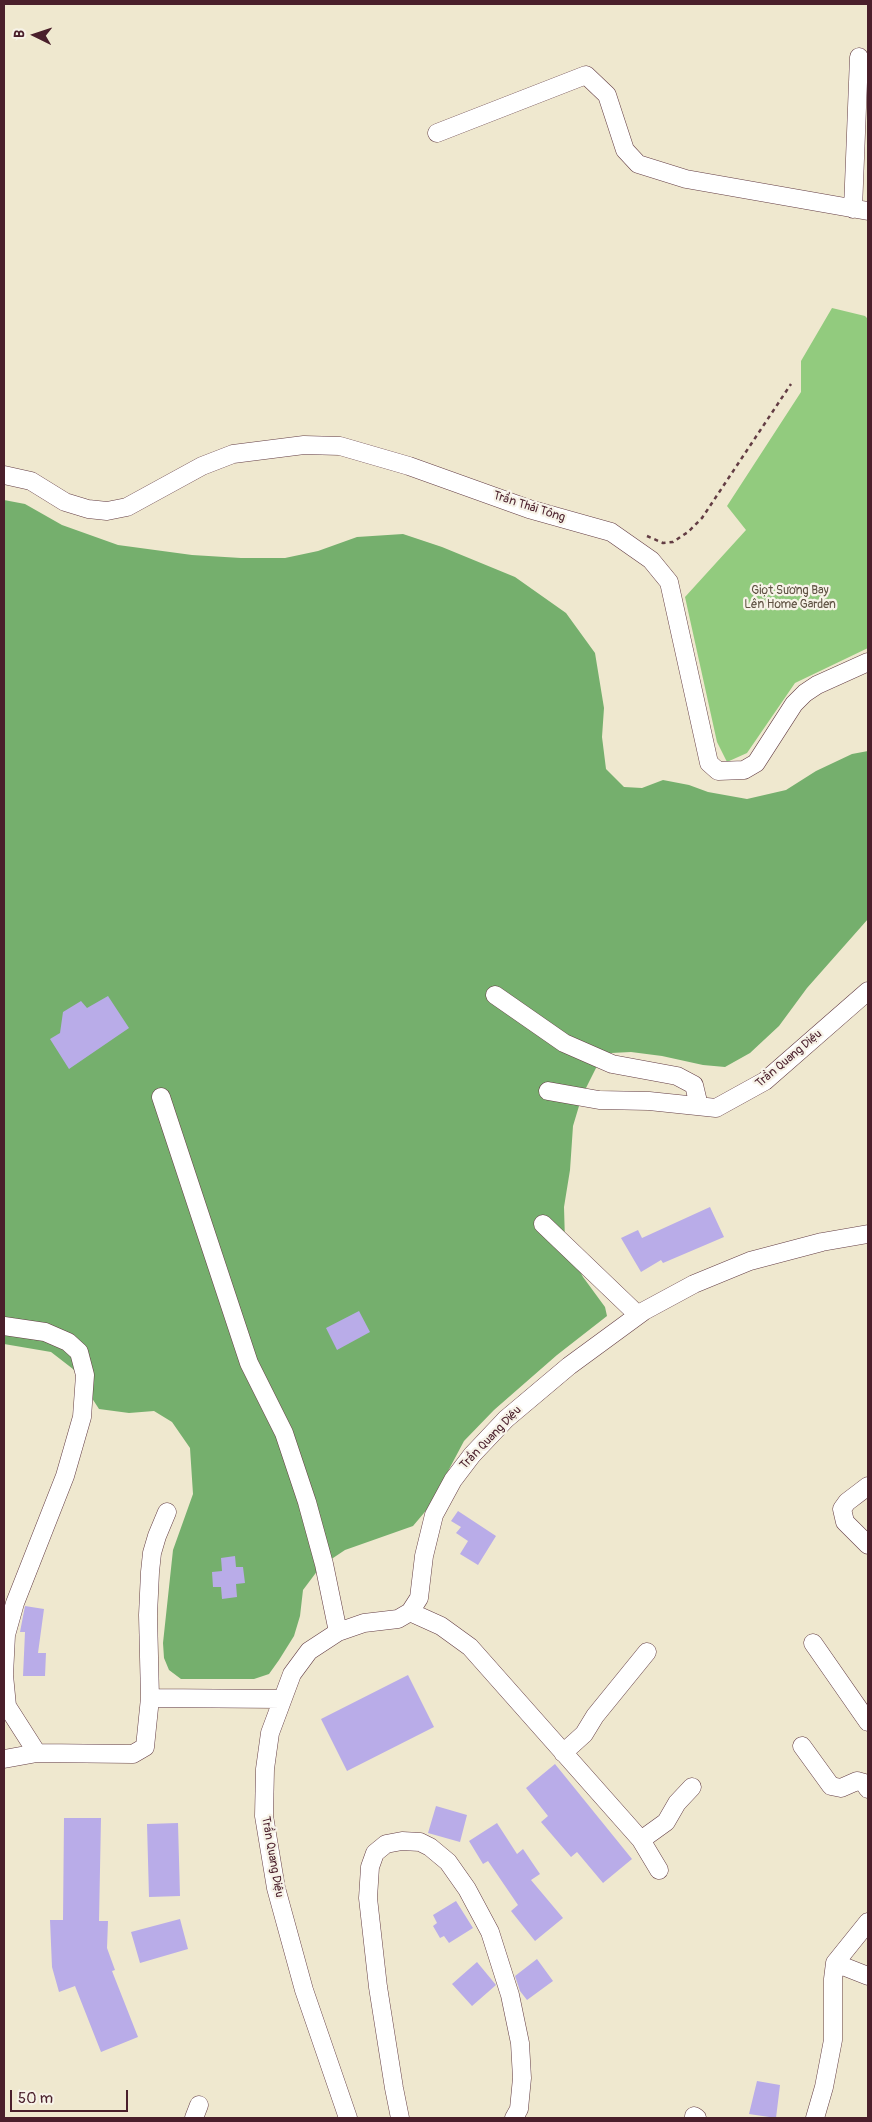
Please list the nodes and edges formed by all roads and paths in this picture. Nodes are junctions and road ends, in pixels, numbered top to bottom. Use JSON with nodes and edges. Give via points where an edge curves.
{"nodes":[{"id":1,"x":858,"y":57,"type":"dead end"},
{"id":2,"x":436,"y":133,"type":"dead end"},
{"id":3,"x":861,"y":210,"type":"edge"},
{"id":4,"x":791,"y":384,"type":"dead end"},
{"id":5,"x":4,"y":475,"type":"edge"},
{"id":6,"x":640,"y":535,"type":"dead end"},
{"id":7,"x":868,"y":662,"type":"edge"},
{"id":8,"x":868,"y":991,"type":"edge"},
{"id":9,"x":495,"y":995,"type":"dead end"},
{"id":10,"x":548,"y":1090,"type":"dead end"},
{"id":11,"x":161,"y":1098,"type":"dead end"},
{"id":12,"x":700,"y":1106,"type":"junction"},
{"id":13,"x":543,"y":1224,"type":"dead end"},
{"id":14,"x":868,"y":1226,"type":"edge"},
{"id":15,"x":860,"y":1235,"type":"edge"},
{"id":16,"x":638,"y":1315,"type":"junction"},
{"id":17,"x":4,"y":1326,"type":"edge"},
{"id":18,"x":868,"y":1486,"type":"edge"},
{"id":19,"x":168,"y":1512,"type":"dead end"},
{"id":20,"x":868,"y":1544,"type":"edge"},
{"id":21,"x":410,"y":1612,"type":"junction"},
{"id":22,"x":338,"y":1632,"type":"junction"},
{"id":23,"x":813,"y":1643,"type":"dead end"},
{"id":24,"x":647,"y":1652,"type":"dead end"},
{"id":25,"x":150,"y":1698,"type":"junction"},
{"id":26,"x":282,"y":1699,"type":"junction"},
{"id":27,"x":868,"y":1722,"type":"edge"},
{"id":28,"x":802,"y":1746,"type":"dead end"},
{"id":29,"x":37,"y":1753,"type":"junction"},
{"id":30,"x":563,"y":1753,"type":"junction"},
{"id":31,"x":4,"y":1759,"type":"edge"},
{"id":32,"x":692,"y":1787,"type":"dead end"},
{"id":33,"x":868,"y":1789,"type":"edge"},
{"id":34,"x":641,"y":1840,"type":"junction"},
{"id":35,"x":659,"y":1870,"type":"dead end"},
{"id":36,"x":868,"y":1922,"type":"edge"},
{"id":37,"x":835,"y":1963,"type":"junction"},
{"id":38,"x":868,"y":1976,"type":"edge"},
{"id":39,"x":348,"y":2118,"type":"edge"},
{"id":40,"x":400,"y":2118,"type":"edge"},
{"id":41,"x":514,"y":2118,"type":"edge"},
{"id":42,"x":815,"y":2118,"type":"edge"}],
"edges":[{"from":1,"to":3,"type":"street"},
{"from":2,"to":3,"type":"street","via":[[586,75],[607,95],[625,150],[638,164],[686,179]]},
{"from":4,"to":6,"type":"path","via":[[702,518],[688,532],[673,542],[662,543]]},
{"from":5,"to":7,"type":"street","name":"Trần Thái Tông","via":[[31,481],[65,502],[107,511],[127,507],[202,466],[233,454],[304,446],[340,446],[409,466],[529,509],[611,532],[651,560],[669,582],[709,763],[718,772],[744,770],[756,763],[794,704],[805,693]]},
{"from":8,"to":12,"type":"street","name":"Trần Quang Diệu","via":[[765,1081],[716,1108]]},
{"from":9,"to":12,"type":"street","via":[[564,1043],[612,1064],[677,1076],[694,1085]]},
{"from":10,"to":12,"type":"street","name":"Trần Quang Diệu","via":[[599,1100]]},
{"from":11,"to":22,"type":"street","via":[[249,1363],[287,1441],[324,1564]]},
{"from":13,"to":16,"type":"street"},
{"from":14,"to":15,"type":"street"},
{"from":15,"to":16,"type":"street","name":"Trần Quang Diệu","via":[[750,1261],[694,1284]]},
{"from":16,"to":21,"type":"street","name":"Trần Quang Diệu","via":[[569,1366],[506,1419],[472,1455],[453,1480],[434,1515],[424,1556],[420,1598]]},
{"from":17,"to":29,"type":"street","via":[[45,1332],[68,1342],[79,1352],[85,1375],[82,1417],[65,1476],[15,1603],[6,1635],[4,1676],[7,1706]]},
{"from":18,"to":20,"type":"street","via":[[842,1509],[845,1522]]},
{"from":19,"to":25,"type":"street","via":[[157,1536],[150,1572]]},
{"from":21,"to":22,"type":"street","name":"Trần Quang Diệu","via":[[398,1619],[364,1623]]},
{"from":21,"to":30,"type":"street","via":[[441,1626],[470,1648]]},
{"from":22,"to":26,"type":"street","name":"Trần Quang Diệu","via":[[309,1651],[292,1674]]},
{"from":23,"to":27,"type":"street"},
{"from":24,"to":30,"type":"street","via":[[584,1734]]},
{"from":25,"to":26,"type":"street"},
{"from":25,"to":29,"type":"street","via":[[145,1747],[133,1754]]},
{"from":26,"to":39,"type":"street","name":"Trần Quang Diệu","via":[[270,1733],[264,1816],[276,1888],[304,1990]]},
{"from":28,"to":33,"type":"street","via":[[831,1786],[841,1788],[857,1781]]},
{"from":29,"to":31,"type":"street"},
{"from":30,"to":34,"type":"street"},
{"from":32,"to":34,"type":"street","via":[[666,1822]]},
{"from":34,"to":35,"type":"street"},
{"from":36,"to":37,"type":"street"},
{"from":37,"to":38,"type":"street"},
{"from":37,"to":42,"type":"street","via":[[832,2040]]},
{"from":40,"to":41,"type":"street","via":[[377,1979],[368,1898],[370,1868],[376,1853],[386,1844],[402,1840],[420,1842],[448,1862],[467,1888],[490,1932],[510,1995],[520,2043],[522,2078],[519,2110]]}]}
